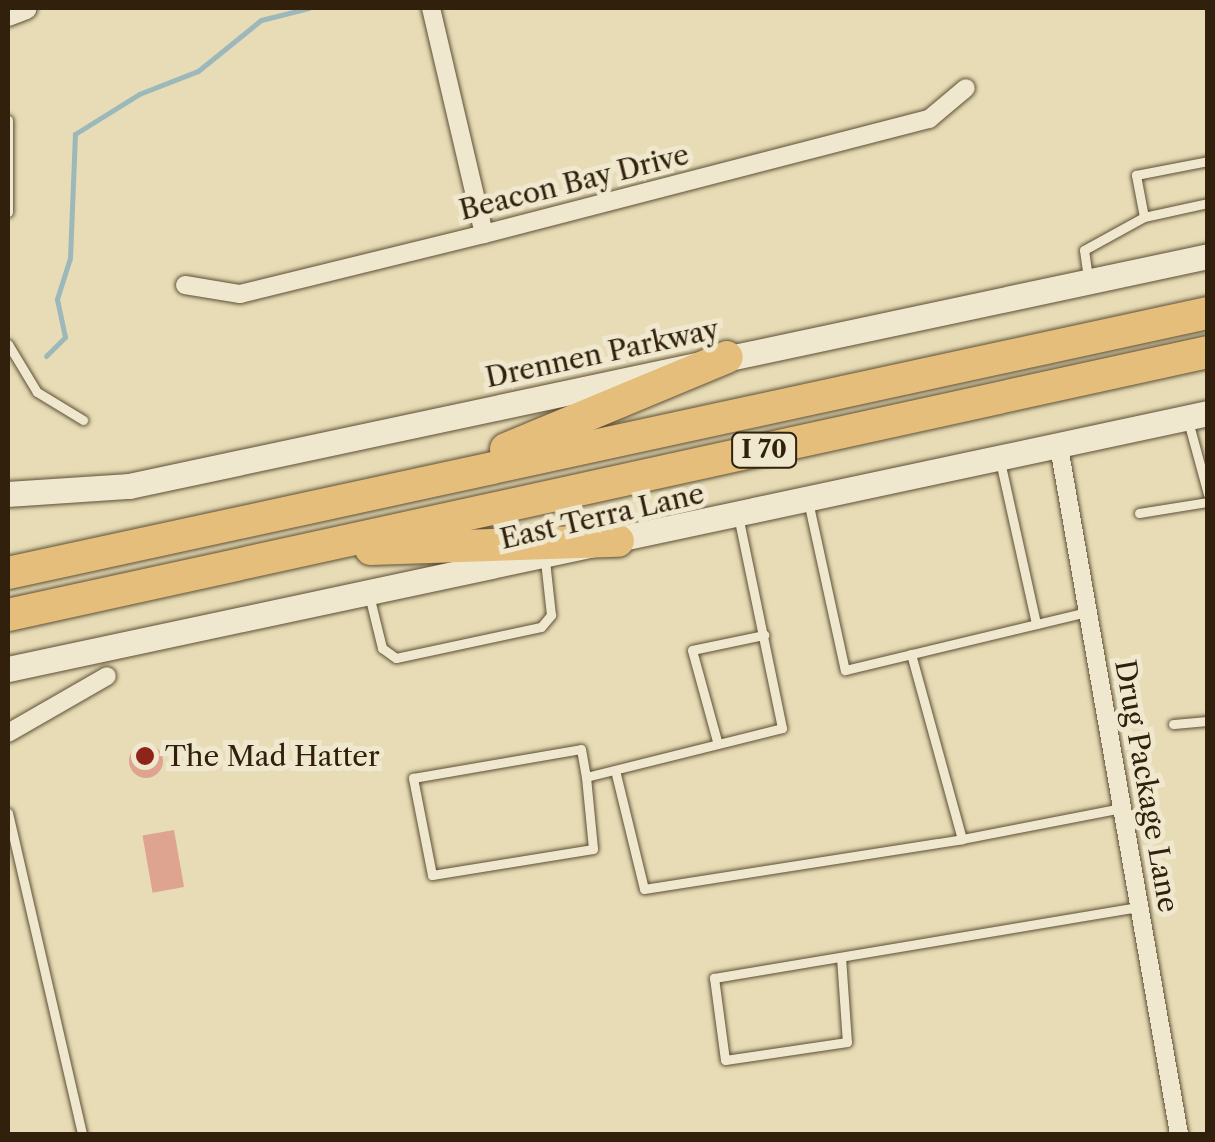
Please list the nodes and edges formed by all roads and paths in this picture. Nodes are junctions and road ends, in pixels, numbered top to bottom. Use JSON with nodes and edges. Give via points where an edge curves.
{"nodes":[{"id":1,"x":26,"y":8,"type":"edge"},
{"id":2,"x":431,"y":8,"type":"edge"},
{"id":3,"x":8,"y":14,"type":"edge"},
{"id":4,"x":966,"y":88,"type":"dead end"},
{"id":5,"x":8,"y":120,"type":"edge"},
{"id":6,"x":1208,"y":161,"type":"edge"},
{"id":7,"x":1208,"y":203,"type":"edge"},
{"id":8,"x":8,"y":212,"type":"edge"},
{"id":9,"x":1144,"y":217,"type":"junction"},
{"id":10,"x":484,"y":234,"type":"junction"},
{"id":11,"x":1208,"y":256,"type":"edge"},
{"id":12,"x":1089,"y":281,"type":"junction"},
{"id":13,"x":185,"y":284,"type":"dead end"},
{"id":14,"x":1208,"y":313,"type":"edge"},
{"id":15,"x":8,"y":344,"type":"edge"},
{"id":16,"x":1208,"y":352,"type":"edge"},
{"id":17,"x":727,"y":357,"type":"junction"},
{"id":18,"x":1197,"y":416,"type":"edge"},
{"id":19,"x":83,"y":420,"type":"dead end"},
{"id":20,"x":1059,"y":448,"type":"junction"},
{"id":21,"x":1000,"y":460,"type":"junction"},
{"id":22,"x":418,"y":484,"type":"junction"},
{"id":23,"x":8,"y":494,"type":"edge"},
{"id":24,"x":1208,"y":498,"type":"edge"},
{"id":25,"x":808,"y":501,"type":"junction"},
{"id":26,"x":1139,"y":514,"type":"dead end"},
{"id":27,"x":738,"y":516,"type":"junction"},
{"id":28,"x":618,"y":542,"type":"junction"},
{"id":29,"x":321,"y":548,"type":"junction"},
{"id":30,"x":544,"y":561,"type":"junction"},
{"id":31,"x":8,"y":573,"type":"edge"},
{"id":32,"x":369,"y":595,"type":"junction"},
{"id":33,"x":1088,"y":612,"type":"junction"},
{"id":34,"x":8,"y":615,"type":"edge"},
{"id":35,"x":1036,"y":624,"type":"junction"},
{"id":36,"x":764,"y":635,"type":"junction"},
{"id":37,"x":911,"y":654,"type":"junction"},
{"id":38,"x":8,"y":669,"type":"edge"},
{"id":39,"x":106,"y":676,"type":"dead end"},
{"id":40,"x":1208,"y":721,"type":"edge"},
{"id":41,"x":1173,"y":724,"type":"dead end"},
{"id":42,"x":8,"y":734,"type":"edge"},
{"id":43,"x":718,"y":740,"type":"junction"},
{"id":44,"x":615,"y":770,"type":"junction"},
{"id":45,"x":586,"y":777,"type":"junction"},
{"id":46,"x":1123,"y":808,"type":"junction"},
{"id":47,"x":8,"y":813,"type":"edge"},
{"id":48,"x":962,"y":839,"type":"junction"},
{"id":49,"x":1140,"y":907,"type":"junction"},
{"id":50,"x":841,"y":957,"type":"junction"},
{"id":51,"x":82,"y":1134,"type":"edge"},
{"id":52,"x":1180,"y":1134,"type":"edge"}],
"edges":[{"from":1,"to":3,"type":"street"},
{"from":2,"to":10,"type":"street"},
{"from":4,"to":10,"type":"street","name":"Beacon Bay Drive","via":[[929,119]]},
{"from":5,"to":8,"type":"lane"},
{"from":6,"to":9,"type":"lane","via":[[1136,175]]},
{"from":7,"to":9,"type":"lane"},
{"from":9,"to":12,"type":"lane","via":[[1084,250]]},
{"from":10,"to":13,"type":"street","name":"Beacon Bay Drive","via":[[240,294]]},
{"from":11,"to":12,"type":"main road","name":"Drennen Parkway"},
{"from":12,"to":17,"type":"main road","name":"Drennen Parkway"},
{"from":14,"to":22,"type":"highway","number":"I 70"},
{"from":15,"to":19,"type":"lane","via":[[37,392]]},
{"from":16,"to":29,"type":"highway","number":"I 70"},
{"from":17,"to":22,"type":"highway"},
{"from":17,"to":23,"type":"main road","name":"Drennen Parkway","via":[[129,486]]},
{"from":18,"to":20,"type":"main road","name":"East Terra Lane"},
{"from":18,"to":24,"type":"lane"},
{"from":20,"to":21,"type":"main road","name":"East Terra Lane"},
{"from":20,"to":33,"type":"street","name":"Drug Package Lane"},
{"from":21,"to":25,"type":"main road","name":"East Terra Lane"},
{"from":21,"to":35,"type":"lane"},
{"from":22,"to":31,"type":"highway","number":"I 70"},
{"from":24,"to":26,"type":"lane"},
{"from":25,"to":27,"type":"main road","name":"East Terra Lane"},
{"from":25,"to":37,"type":"lane","via":[[845,670]]},
{"from":27,"to":28,"type":"main road","name":"East Terra Lane"},
{"from":27,"to":36,"type":"lane"},
{"from":28,"to":29,"type":"highway","via":[[486,552]]},
{"from":28,"to":30,"type":"main road","name":"East Terra Lane"},
{"from":29,"to":34,"type":"highway","number":"I 70"},
{"from":30,"to":32,"type":"main road","name":"East Terra Lane"},
{"from":30,"to":32,"type":"lane","via":[[551,615],[541,627],[396,658],[382,648]]},
{"from":32,"to":38,"type":"main road","name":"East Terra Lane"},
{"from":33,"to":35,"type":"lane"},
{"from":33,"to":46,"type":"street","name":"Drug Package Lane"},
{"from":35,"to":37,"type":"lane"},
{"from":36,"to":43,"type":"lane","via":[[782,728]]},
{"from":36,"to":43,"type":"lane","via":[[692,650]]},
{"from":37,"to":48,"type":"lane"},
{"from":39,"to":42,"type":"street"},
{"from":40,"to":41,"type":"lane"},
{"from":43,"to":44,"type":"lane"},
{"from":44,"to":45,"type":"lane"},
{"from":44,"to":48,"type":"lane","via":[[644,889]]},
{"from":45,"to":45,"type":"lane","via":[[581,749],[414,778],[432,875],[593,849]]},
{"from":46,"to":48,"type":"lane"},
{"from":46,"to":49,"type":"street","name":"Drug Package Lane"},
{"from":47,"to":51,"type":"lane"},
{"from":49,"to":50,"type":"lane"},
{"from":49,"to":52,"type":"street","name":"Drug Package Lane"},
{"from":50,"to":50,"type":"lane","via":[[714,978],[725,1060],[847,1042]]}]}
